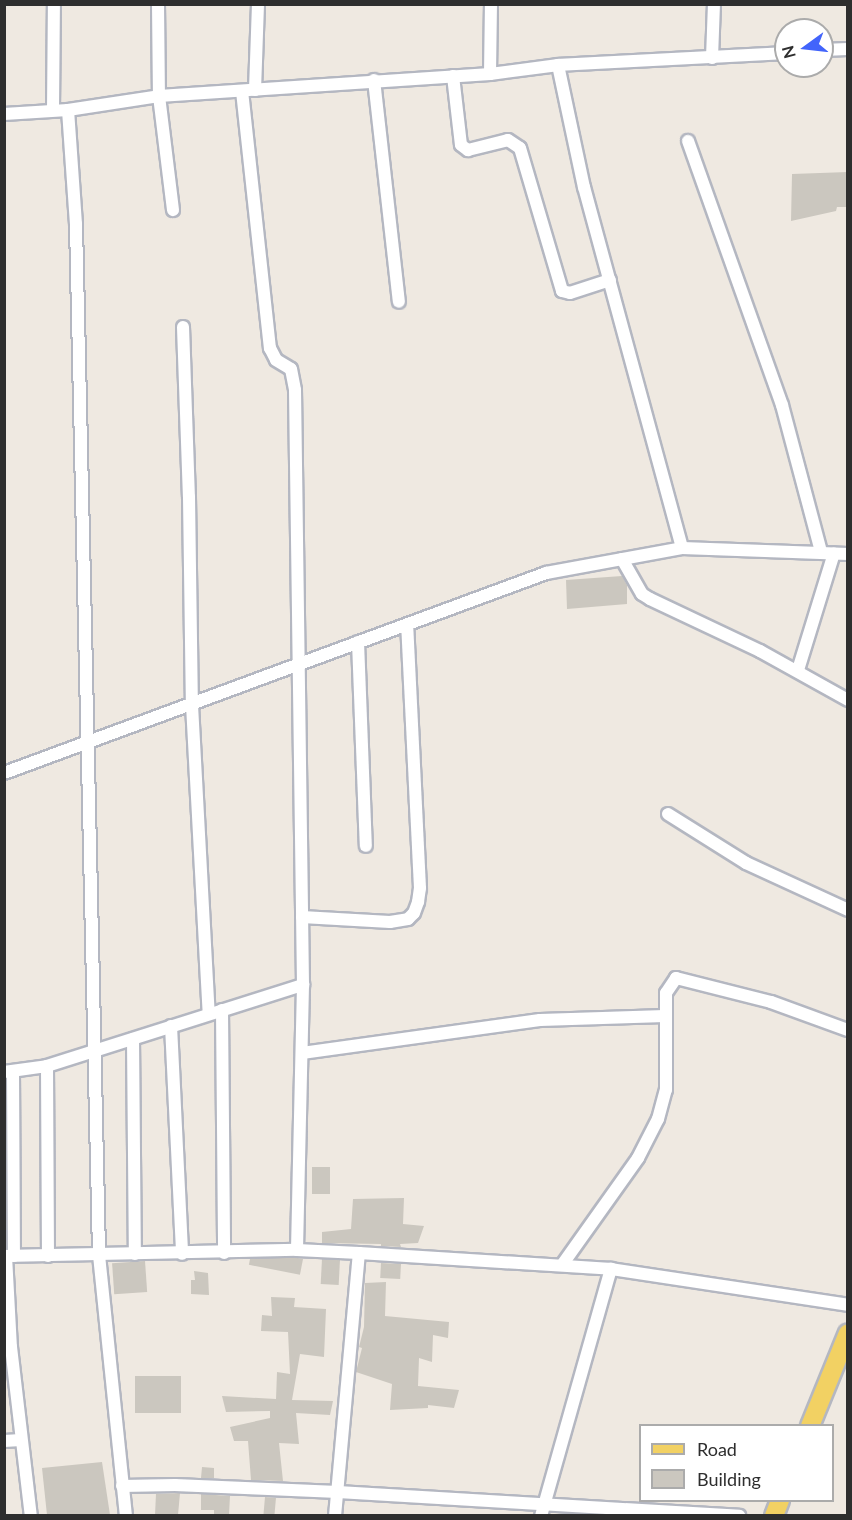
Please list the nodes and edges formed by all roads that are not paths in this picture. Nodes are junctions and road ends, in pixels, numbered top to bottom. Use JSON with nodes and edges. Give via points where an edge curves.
{"nodes":[{"id":1,"x":54,"y":4,"type":"edge"},
{"id":2,"x":158,"y":4,"type":"edge"},
{"id":3,"x":258,"y":4,"type":"edge"},
{"id":4,"x":491,"y":4,"type":"edge"},
{"id":5,"x":714,"y":4,"type":"edge"},
{"id":6,"x":774,"y":54,"type":"edge"},
{"id":7,"x":712,"y":57,"type":"junction"},
{"id":8,"x":558,"y":65,"type":"junction"},
{"id":9,"x":490,"y":74,"type":"junction"},
{"id":10,"x":453,"y":76,"type":"junction"},
{"id":11,"x":374,"y":80,"type":"junction"},
{"id":12,"x":248,"y":91,"type":"junction"},
{"id":13,"x":159,"y":96,"type":"junction"},
{"id":14,"x":53,"y":110,"type":"junction"},
{"id":15,"x":68,"y":110,"type":"junction"},
{"id":16,"x":4,"y":114,"type":"edge"},
{"id":17,"x":688,"y":141,"type":"dead end"},
{"id":18,"x":173,"y":210,"type":"dead end"},
{"id":19,"x":610,"y":280,"type":"junction"},
{"id":20,"x":399,"y":302,"type":"dead end"},
{"id":21,"x":183,"y":327,"type":"dead end"},
{"id":22,"x":682,"y":548,"type":"junction"},
{"id":23,"x":828,"y":552,"type":"junction"},
{"id":24,"x":848,"y":554,"type":"edge"},
{"id":25,"x":622,"y":559,"type":"junction"},
{"id":26,"x":407,"y":626,"type":"junction"},
{"id":27,"x":358,"y":642,"type":"junction"},
{"id":28,"x":297,"y":664,"type":"junction"},
{"id":29,"x":798,"y":670,"type":"junction"},
{"id":30,"x":848,"y":700,"type":"edge"},
{"id":31,"x":192,"y":705,"type":"junction"},
{"id":32,"x":88,"y":743,"type":"junction"},
{"id":33,"x":4,"y":773,"type":"edge"},
{"id":34,"x":668,"y":814,"type":"dead end"},
{"id":35,"x":366,"y":846,"type":"dead end"},
{"id":36,"x":848,"y":910,"type":"edge"},
{"id":37,"x":302,"y":917,"type":"junction"},
{"id":38,"x":303,"y":984,"type":"junction"},
{"id":39,"x":222,"y":1010,"type":"junction"},
{"id":40,"x":209,"y":1014,"type":"junction"},
{"id":41,"x":665,"y":1016,"type":"junction"},
{"id":42,"x":171,"y":1026,"type":"junction"},
{"id":43,"x":848,"y":1030,"type":"edge"},
{"id":44,"x":133,"y":1039,"type":"junction"},
{"id":45,"x":94,"y":1052,"type":"junction"},
{"id":46,"x":302,"y":1053,"type":"junction"},
{"id":47,"x":47,"y":1066,"type":"junction"},
{"id":48,"x":9,"y":1072,"type":"edge"},
{"id":49,"x":297,"y":1250,"type":"junction"},
{"id":50,"x":224,"y":1253,"type":"junction"},
{"id":51,"x":359,"y":1253,"type":"junction"},
{"id":52,"x":135,"y":1254,"type":"junction"},
{"id":53,"x":182,"y":1254,"type":"junction"},
{"id":54,"x":99,"y":1255,"type":"junction"},
{"id":55,"x":8,"y":1256,"type":"edge"},
{"id":56,"x":48,"y":1256,"type":"junction"},
{"id":57,"x":562,"y":1264,"type":"junction"},
{"id":58,"x":611,"y":1269,"type":"junction"},
{"id":59,"x":848,"y":1305,"type":"edge"},
{"id":60,"x":846,"y":1343,"type":"edge"},
{"id":61,"x":8,"y":1347,"type":"edge"},
{"id":62,"x":810,"y":1424,"type":"edge"},
{"id":63,"x":21,"y":1440,"type":"junction"},
{"id":64,"x":4,"y":1441,"type":"edge"},
{"id":65,"x":122,"y":1486,"type":"junction"},
{"id":66,"x":338,"y":1492,"type":"junction"},
{"id":67,"x":542,"y":1510,"type":"edge"},
{"id":68,"x":31,"y":1515,"type":"edge"},
{"id":69,"x":126,"y":1515,"type":"edge"},
{"id":70,"x":335,"y":1515,"type":"edge"},
{"id":71,"x":739,"y":1515,"type":"edge"}],
"edges":[{"from":1,"to":14,"type":"street"},
{"from":2,"to":13,"type":"street"},
{"from":3,"to":12,"type":"street"},
{"from":4,"to":9,"type":"street"},
{"from":5,"to":7,"type":"street"},
{"from":6,"to":7,"type":"street"},
{"from":7,"to":8,"type":"street"},
{"from":8,"to":9,"type":"street"},
{"from":8,"to":19,"type":"street","via":[[584,187]]},
{"from":9,"to":10,"type":"street"},
{"from":10,"to":11,"type":"street"},
{"from":10,"to":19,"type":"street","via":[[461,145],[468,150],[508,140],[520,148],[562,291],[570,293]]},
{"from":11,"to":12,"type":"street"},
{"from":11,"to":20,"type":"street"},
{"from":12,"to":13,"type":"street"},
{"from":12,"to":28,"type":"street","via":[[270,348],[276,360],[291,369],[296,390]]},
{"from":13,"to":15,"type":"street"},
{"from":13,"to":18,"type":"street"},
{"from":14,"to":15,"type":"street"},
{"from":14,"to":16,"type":"street"},
{"from":15,"to":32,"type":"street","via":[[76,224]]},
{"from":17,"to":23,"type":"street","via":[[782,405]]},
{"from":19,"to":22,"type":"street"},
{"from":21,"to":31,"type":"street"},
{"from":22,"to":23,"type":"street"},
{"from":22,"to":25,"type":"street"},
{"from":23,"to":24,"type":"street"},
{"from":23,"to":29,"type":"street"},
{"from":25,"to":26,"type":"street","via":[[546,573]]},
{"from":25,"to":29,"type":"street","via":[[642,594]]},
{"from":26,"to":27,"type":"street"},
{"from":26,"to":37,"type":"street","via":[[418,902],[408,919]]},
{"from":27,"to":28,"type":"street"},
{"from":27,"to":35,"type":"street"},
{"from":28,"to":31,"type":"street"},
{"from":28,"to":37,"type":"street"},
{"from":29,"to":30,"type":"street"},
{"from":31,"to":32,"type":"street"},
{"from":31,"to":40,"type":"street"},
{"from":32,"to":33,"type":"street"},
{"from":32,"to":45,"type":"street"},
{"from":34,"to":36,"type":"street","via":[[746,863]]},
{"from":37,"to":38,"type":"street"},
{"from":38,"to":39,"type":"street"},
{"from":38,"to":46,"type":"street"},
{"from":39,"to":40,"type":"street"},
{"from":39,"to":50,"type":"street"},
{"from":40,"to":42,"type":"street"},
{"from":41,"to":43,"type":"street","via":[[669,985],[676,978],[684,978],[771,1002]]},
{"from":41,"to":46,"type":"street","via":[[540,1020]]},
{"from":41,"to":57,"type":"street","via":[[666,1090],[658,1119],[638,1158]]},
{"from":42,"to":44,"type":"street"},
{"from":42,"to":53,"type":"street"},
{"from":44,"to":45,"type":"street"},
{"from":44,"to":52,"type":"street"},
{"from":45,"to":47,"type":"street"},
{"from":45,"to":54,"type":"street"},
{"from":46,"to":49,"type":"street"},
{"from":47,"to":48,"type":"street"},
{"from":47,"to":56,"type":"street"},
{"from":48,"to":55,"type":"street"},
{"from":49,"to":50,"type":"street"},
{"from":49,"to":51,"type":"street"},
{"from":50,"to":53,"type":"street"},
{"from":51,"to":57,"type":"street"},
{"from":51,"to":66,"type":"street"},
{"from":52,"to":53,"type":"street"},
{"from":52,"to":54,"type":"street"},
{"from":54,"to":56,"type":"street"},
{"from":54,"to":65,"type":"street"},
{"from":55,"to":56,"type":"street"},
{"from":55,"to":61,"type":"street"},
{"from":57,"to":58,"type":"street"},
{"from":58,"to":59,"type":"street"},
{"from":58,"to":67,"type":"street"},
{"from":60,"to":62,"type":"main road"},
{"from":61,"to":63,"type":"street"},
{"from":63,"to":64,"type":"street"},
{"from":63,"to":68,"type":"street"},
{"from":65,"to":66,"type":"street"},
{"from":65,"to":69,"type":"street"},
{"from":66,"to":67,"type":"street"},
{"from":66,"to":70,"type":"street"},
{"from":67,"to":71,"type":"street"}]}
